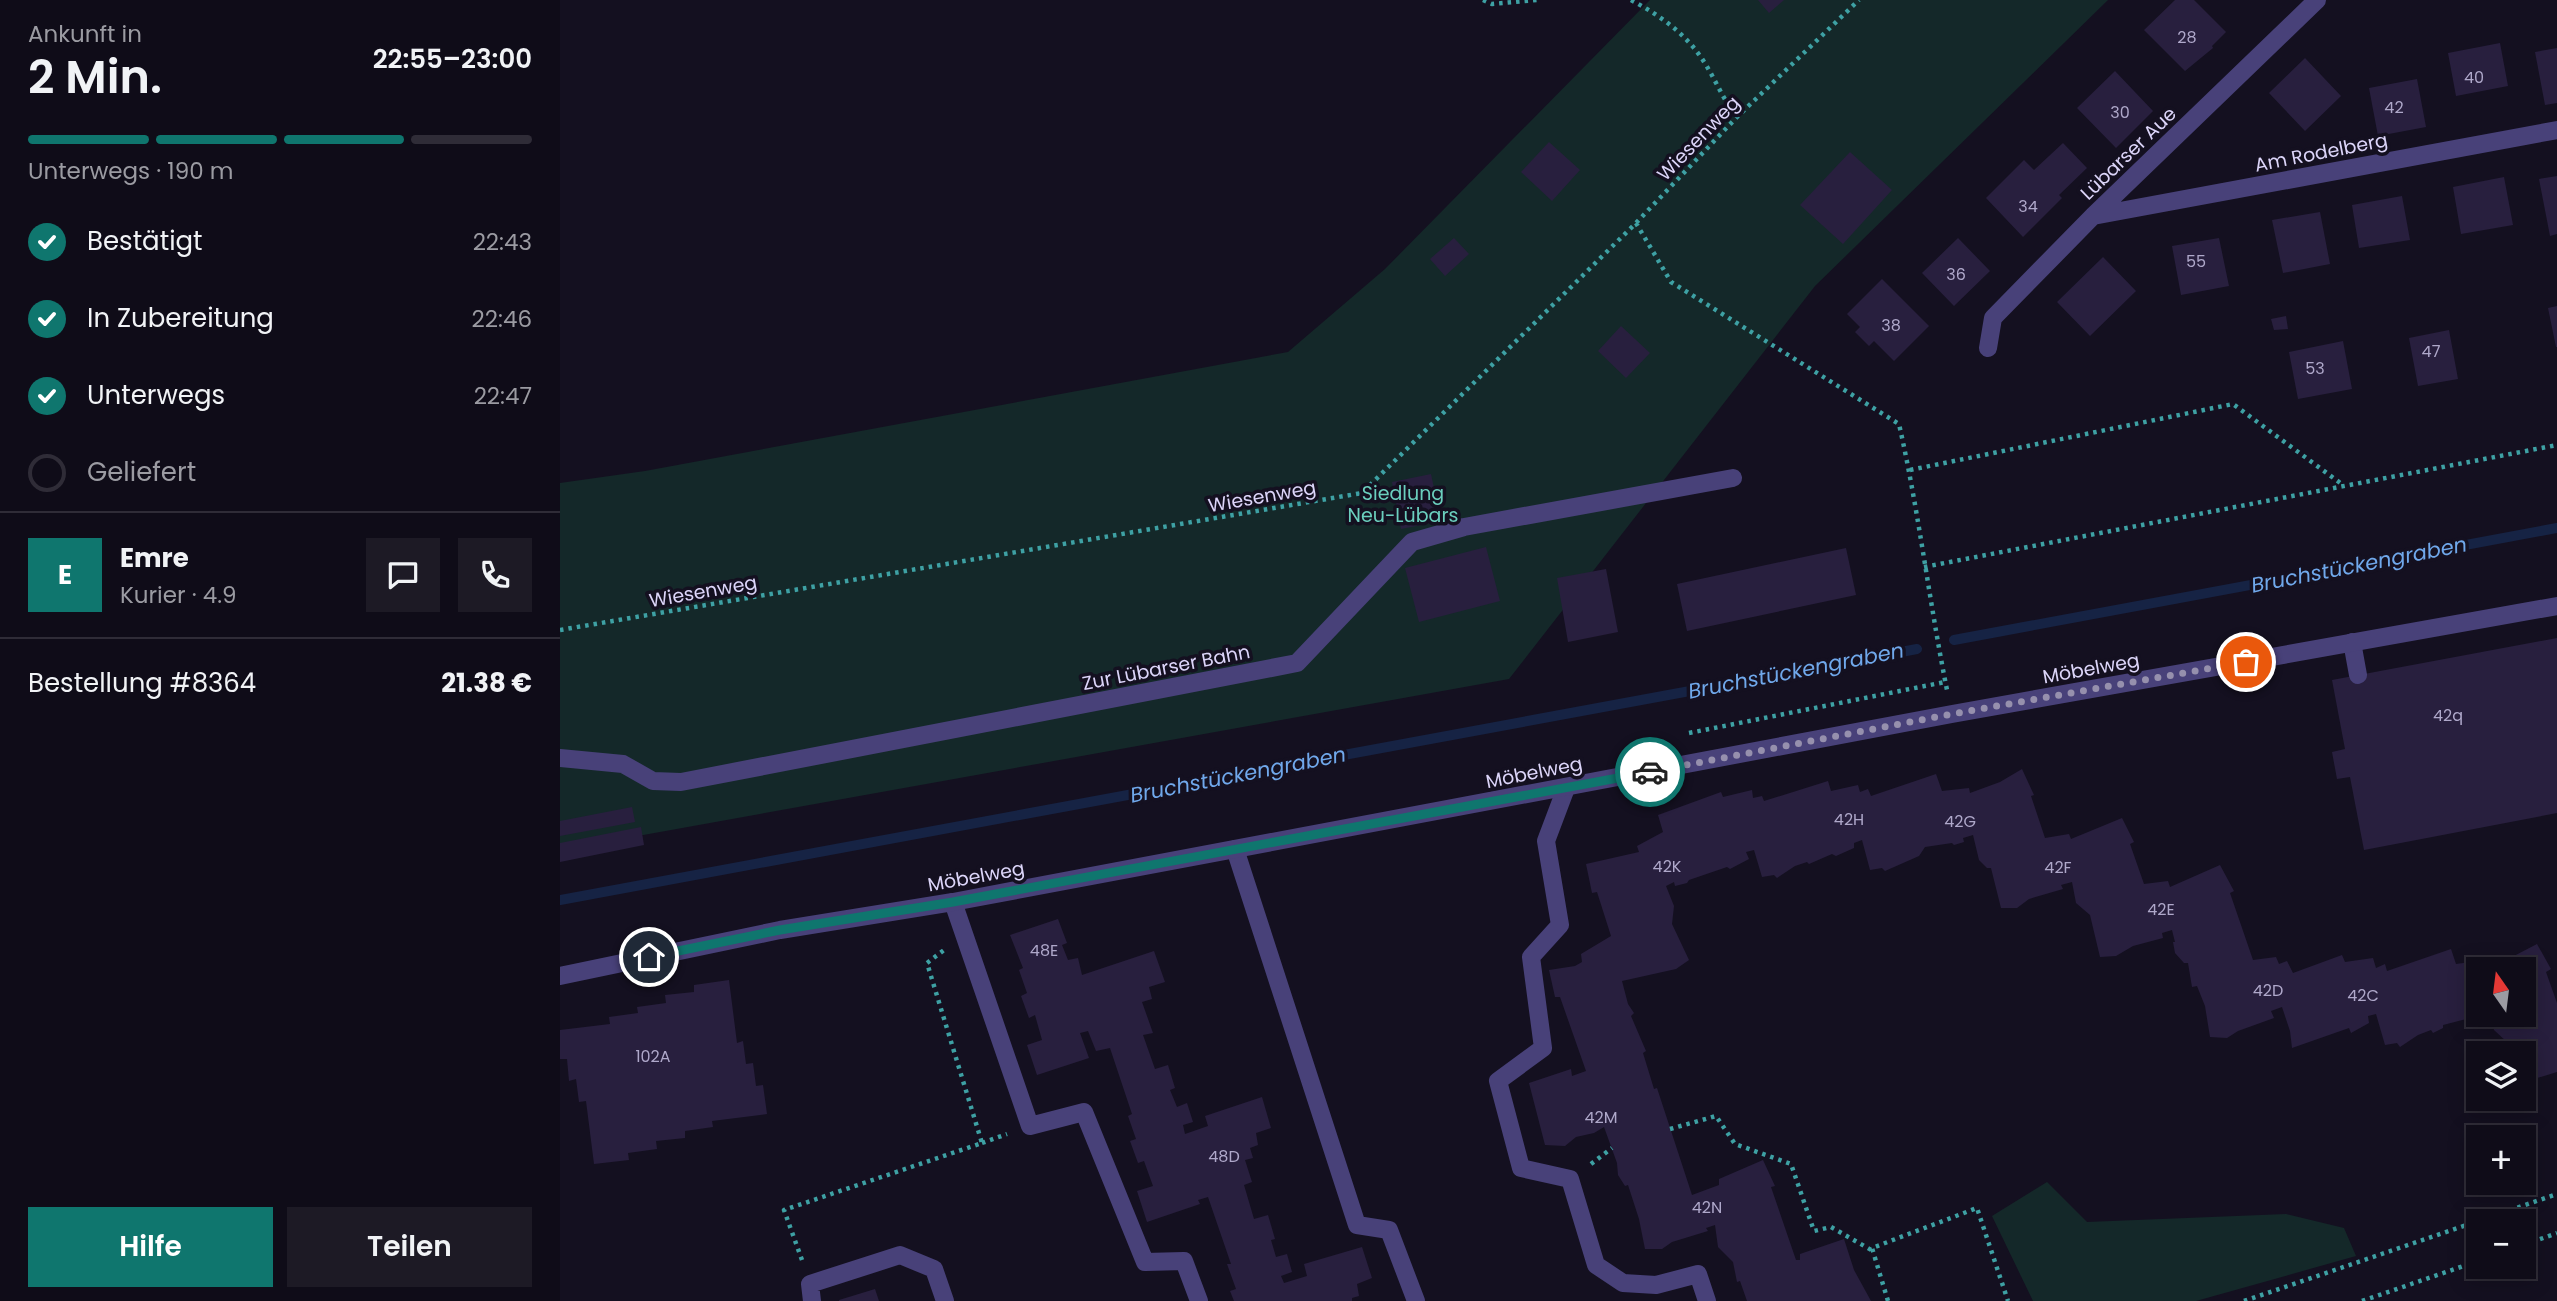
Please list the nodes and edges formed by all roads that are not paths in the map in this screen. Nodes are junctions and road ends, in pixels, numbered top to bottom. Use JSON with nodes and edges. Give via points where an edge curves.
{"nodes":[{"id":1,"x":2317,"y":0,"type":"edge"},
{"id":2,"x":2557,"y":130,"type":"edge"},
{"id":3,"x":2093,"y":216,"type":"junction"},
{"id":4,"x":1988,"y":348,"type":"dead end"},
{"id":5,"x":1733,"y":478,"type":"dead end"},
{"id":6,"x":2557,"y":606,"type":"edge"},
{"id":7,"x":2351,"y":642,"type":"junction"},
{"id":8,"x":2358,"y":675,"type":"dead end"},
{"id":9,"x":560,"y":758,"type":"edge"},
{"id":10,"x":1566,"y":788,"type":"junction"},
{"id":11,"x":1235,"y":849,"type":"junction"},
{"id":12,"x":953,"y":902,"type":"junction"},
{"id":13,"x":560,"y":976,"type":"edge"},
{"id":14,"x":811,"y":1293,"type":"edge"},
{"id":15,"x":945,"y":1301,"type":"edge"},
{"id":16,"x":1199,"y":1301,"type":"edge"},
{"id":17,"x":1416,"y":1301,"type":"edge"},
{"id":18,"x":1707,"y":1301,"type":"edge"}],
"edges":[{"from":1,"to":3,"type":"street","name":"Lübarser Aue"},
{"from":2,"to":3,"type":"street","name":"Am Rodelberg"},
{"from":3,"to":4,"type":"street","name":"Lübarser Aue","via":[[1993,318]]},
{"from":5,"to":9,"type":"street","name":"Zur Lübarser Bahn","via":[[1464,527],[1412,542],[1297,663],[681,782],[653,781],[623,765]]},
{"from":6,"to":7,"type":"street","name":"Möbelweg"},
{"from":7,"to":8,"type":"street"},
{"from":7,"to":10,"type":"street","name":"Möbelweg"},
{"from":10,"to":11,"type":"street","name":"Möbelweg"},
{"from":10,"to":18,"type":"street","via":[[1546,841],[1560,925],[1531,957],[1543,1048],[1498,1081],[1521,1168],[1570,1179],[1596,1265],[1623,1283],[1656,1285],[1698,1274]]},
{"from":11,"to":12,"type":"street","name":"Möbelweg"},
{"from":11,"to":17,"type":"street","via":[[1357,1225],[1389,1230]]},
{"from":12,"to":13,"type":"street","name":"Möbelweg","via":[[780,930]]},
{"from":12,"to":16,"type":"street","via":[[1030,1126],[1084,1112],[1145,1262],[1184,1261]]},
{"from":14,"to":15,"type":"street","via":[[900,1255],[934,1269]]}]}
